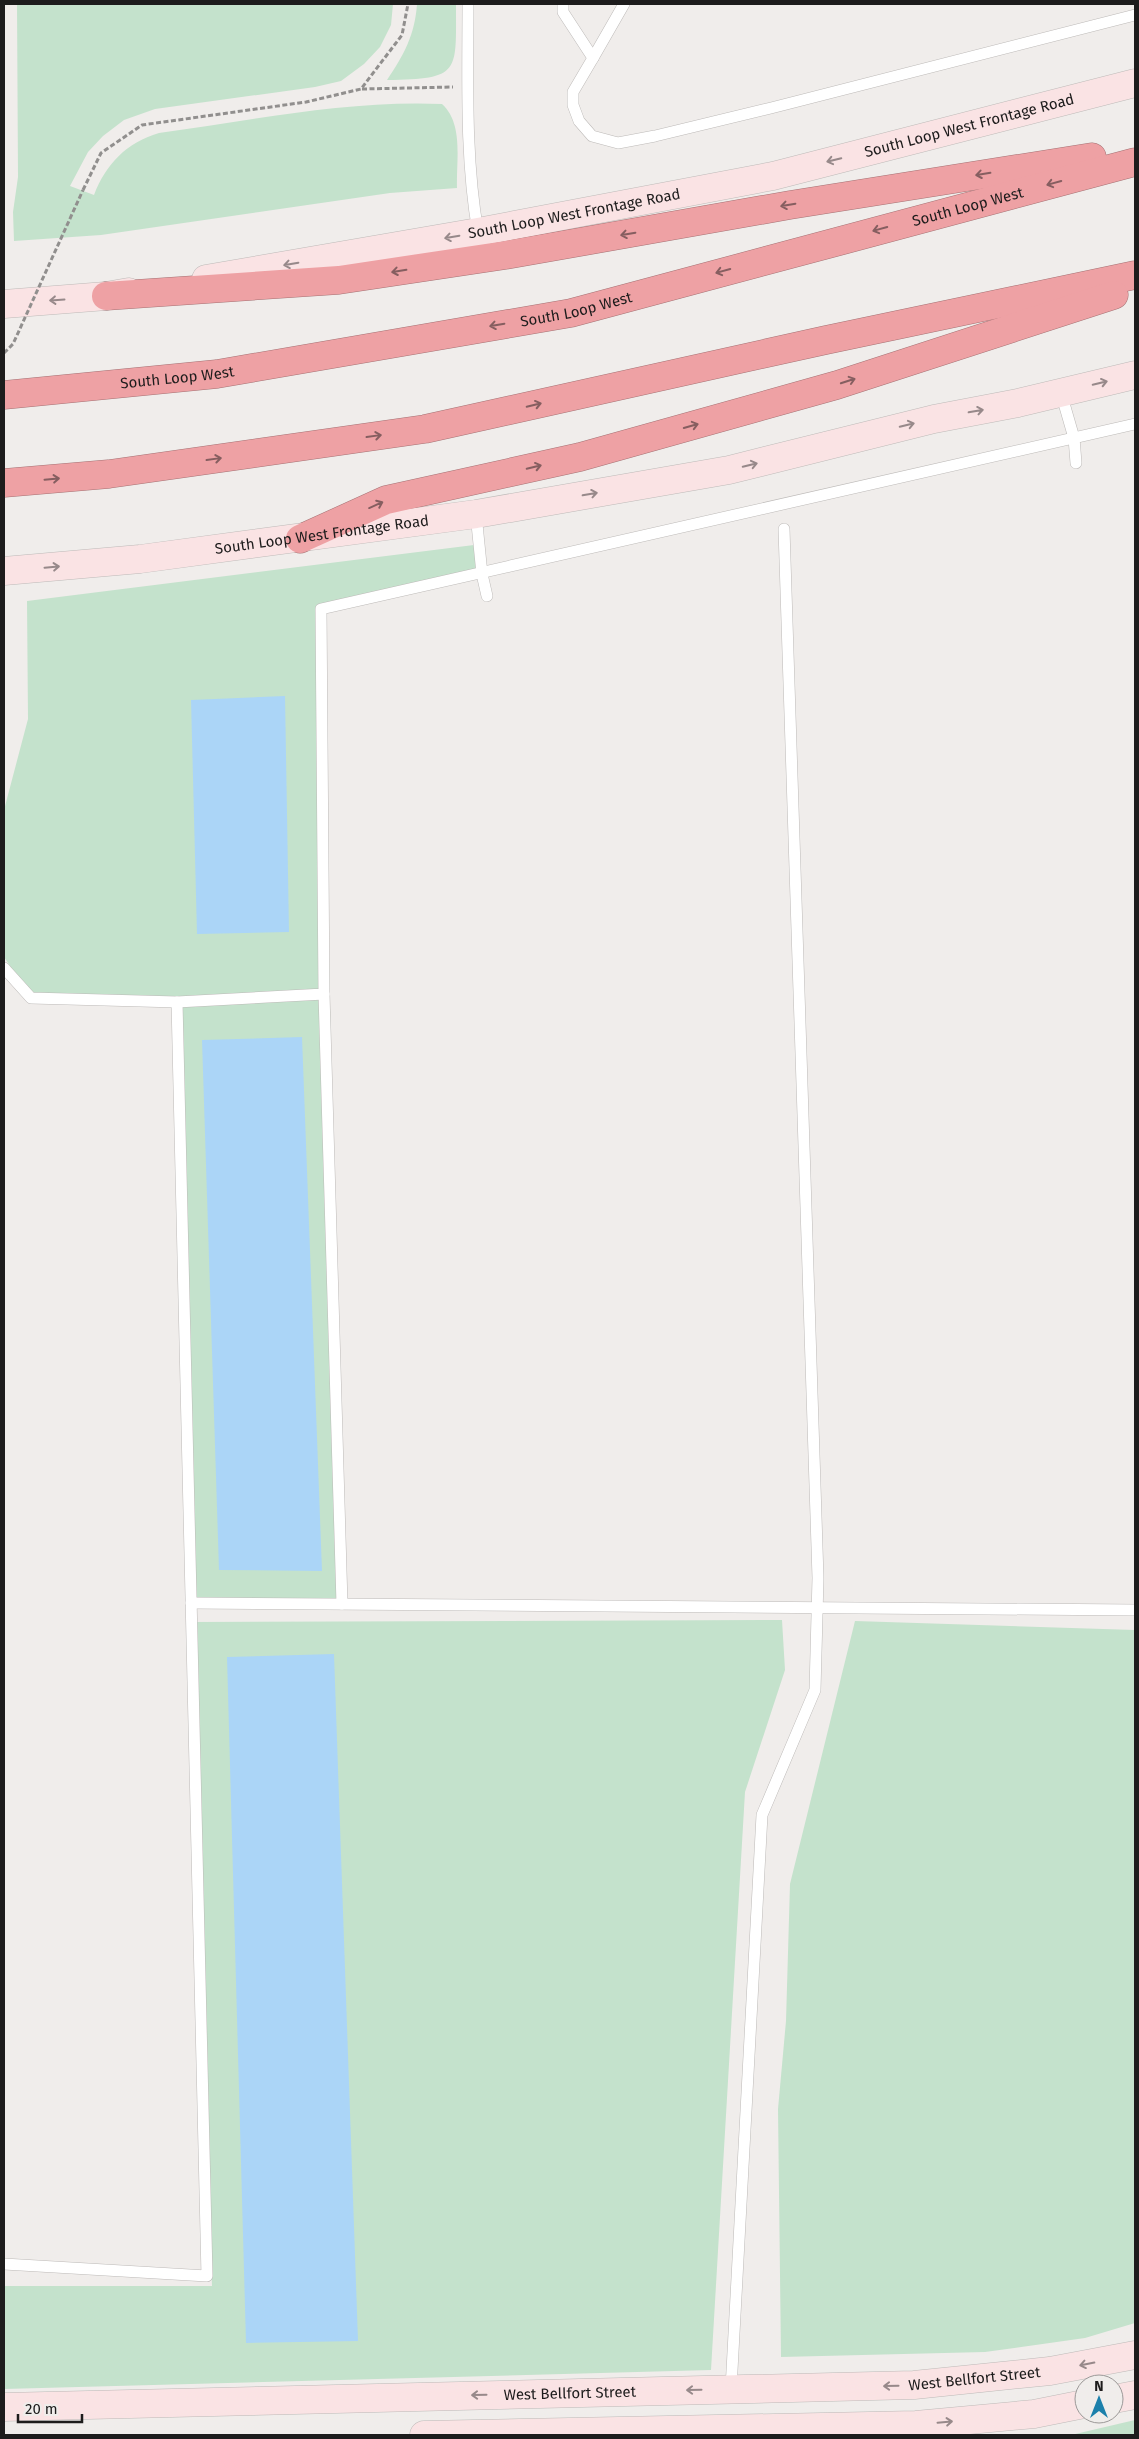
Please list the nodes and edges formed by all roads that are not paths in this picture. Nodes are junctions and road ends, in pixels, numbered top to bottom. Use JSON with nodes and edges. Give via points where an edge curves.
{"nodes":[{"id":1,"x":468,"y":4,"type":"edge"},
{"id":2,"x":563,"y":4,"type":"edge"},
{"id":3,"x":624,"y":4,"type":"edge"},
{"id":4,"x":1135,"y":15,"type":"edge"},
{"id":5,"x":593,"y":58,"type":"junction"},
{"id":6,"x":1135,"y":83,"type":"edge"},
{"id":7,"x":1135,"y":150,"type":"edge"},
{"id":8,"x":1135,"y":162,"type":"edge"},
{"id":9,"x":478,"y":232,"type":"junction"},
{"id":10,"x":1135,"y":275,"type":"edge"},
{"id":11,"x":1135,"y":288,"type":"edge"},
{"id":12,"x":106,"y":296,"type":"junction"},
{"id":13,"x":4,"y":304,"type":"edge"},
{"id":14,"x":1135,"y":375,"type":"edge"},
{"id":15,"x":1061,"y":393,"type":"junction"},
{"id":16,"x":4,"y":395,"type":"edge"},
{"id":17,"x":1135,"y":424,"type":"edge"},
{"id":18,"x":1074,"y":438,"type":"junction"},
{"id":19,"x":1076,"y":463,"type":"dead end"},
{"id":20,"x":4,"y":483,"type":"edge"},
{"id":21,"x":476,"y":514,"type":"junction"},
{"id":22,"x":784,"y":529,"type":"dead end"},
{"id":23,"x":300,"y":539,"type":"junction"},
{"id":24,"x":4,"y":571,"type":"edge"},
{"id":25,"x":482,"y":574,"type":"junction"},
{"id":26,"x":488,"y":596,"type":"dead end"},
{"id":27,"x":4,"y":968,"type":"edge"},
{"id":28,"x":324,"y":994,"type":"junction"},
{"id":29,"x":177,"y":1002,"type":"junction"},
{"id":30,"x":192,"y":1603,"type":"junction"},
{"id":31,"x":342,"y":1604,"type":"junction"},
{"id":32,"x":817,"y":1606,"type":"junction"},
{"id":33,"x":1135,"y":1610,"type":"edge"},
{"id":34,"x":4,"y":2264,"type":"edge"},
{"id":35,"x":1135,"y":2355,"type":"edge"},
{"id":36,"x":731,"y":2390,"type":"junction"},
{"id":37,"x":1074,"y":2406,"type":"edge"},
{"id":38,"x":4,"y":2407,"type":"edge"},
{"id":39,"x":424,"y":2435,"type":"edge"}],
"edges":[{"from":1,"to":9,"type":"lane","via":[[472,200]]},
{"from":2,"to":5,"type":"lane","via":[[563,12]]},
{"from":3,"to":5,"type":"lane"},
{"from":4,"to":5,"type":"lane","via":[[618,143],[592,136],[579,121],[573,105],[573,92]]},
{"from":6,"to":9,"type":"main road","name":"South Loop West Frontage Road","one_way":true,"via":[[773,176]]},
{"from":7,"to":12,"type":"highway","one_way":true,"via":[[339,280]]},
{"from":8,"to":16,"type":"highway","name":"South Loop West","one_way":true,"via":[[571,313],[218,374]]},
{"from":9,"to":12,"type":"main road","name":"South Loop West Frontage Road","one_way":true},
{"from":20,"to":10,"type":"highway","one_way":true,"via":[[109,474],[425,429]]},
{"from":23,"to":11,"type":"highway","one_way":true,"via":[[386,500],[580,457],[837,385]]},
{"from":12,"to":13,"type":"main road","name":"South Loop West Frontage Road","one_way":true},
{"from":15,"to":14,"type":"main road","name":"South Loop West Frontage Road","one_way":true},
{"from":15,"to":18,"type":"lane"},
{"from":21,"to":15,"type":"main road","name":"South Loop West Frontage Road","one_way":true,"via":[[729,470],[934,419]]},
{"from":17,"to":18,"type":"lane"},
{"from":18,"to":19,"type":"lane"},
{"from":18,"to":25,"type":"lane"},
{"from":21,"to":23,"type":"main road","name":"South Loop West Frontage Road"},
{"from":21,"to":25,"type":"lane"},
{"from":22,"to":32,"type":"lane"},
{"from":24,"to":23,"type":"main road","name":"South Loop West Frontage Road","one_way":true,"via":[[140,559]]},
{"from":25,"to":26,"type":"lane"},
{"from":25,"to":28,"type":"lane","via":[[321,609]]},
{"from":27,"to":29,"type":"lane","via":[[31,998]]},
{"from":28,"to":29,"type":"lane"},
{"from":28,"to":31,"type":"lane"},
{"from":29,"to":30,"type":"lane"},
{"from":30,"to":31,"type":"lane"},
{"from":30,"to":34,"type":"lane","via":[[207,2276]]},
{"from":31,"to":32,"type":"lane"},
{"from":32,"to":33,"type":"lane"},
{"from":32,"to":36,"type":"lane","via":[[815,1690],[762,1815]]},
{"from":35,"to":36,"type":"main road","name":"West Bellfort Street","one_way":true,"via":[[1050,2371],[914,2385]]},
{"from":36,"to":38,"type":"main road","name":"West Bellfort Street","one_way":true},
{"from":39,"to":37,"type":"main road","one_way":true,"via":[[916,2425],[1034,2414]]}]}
